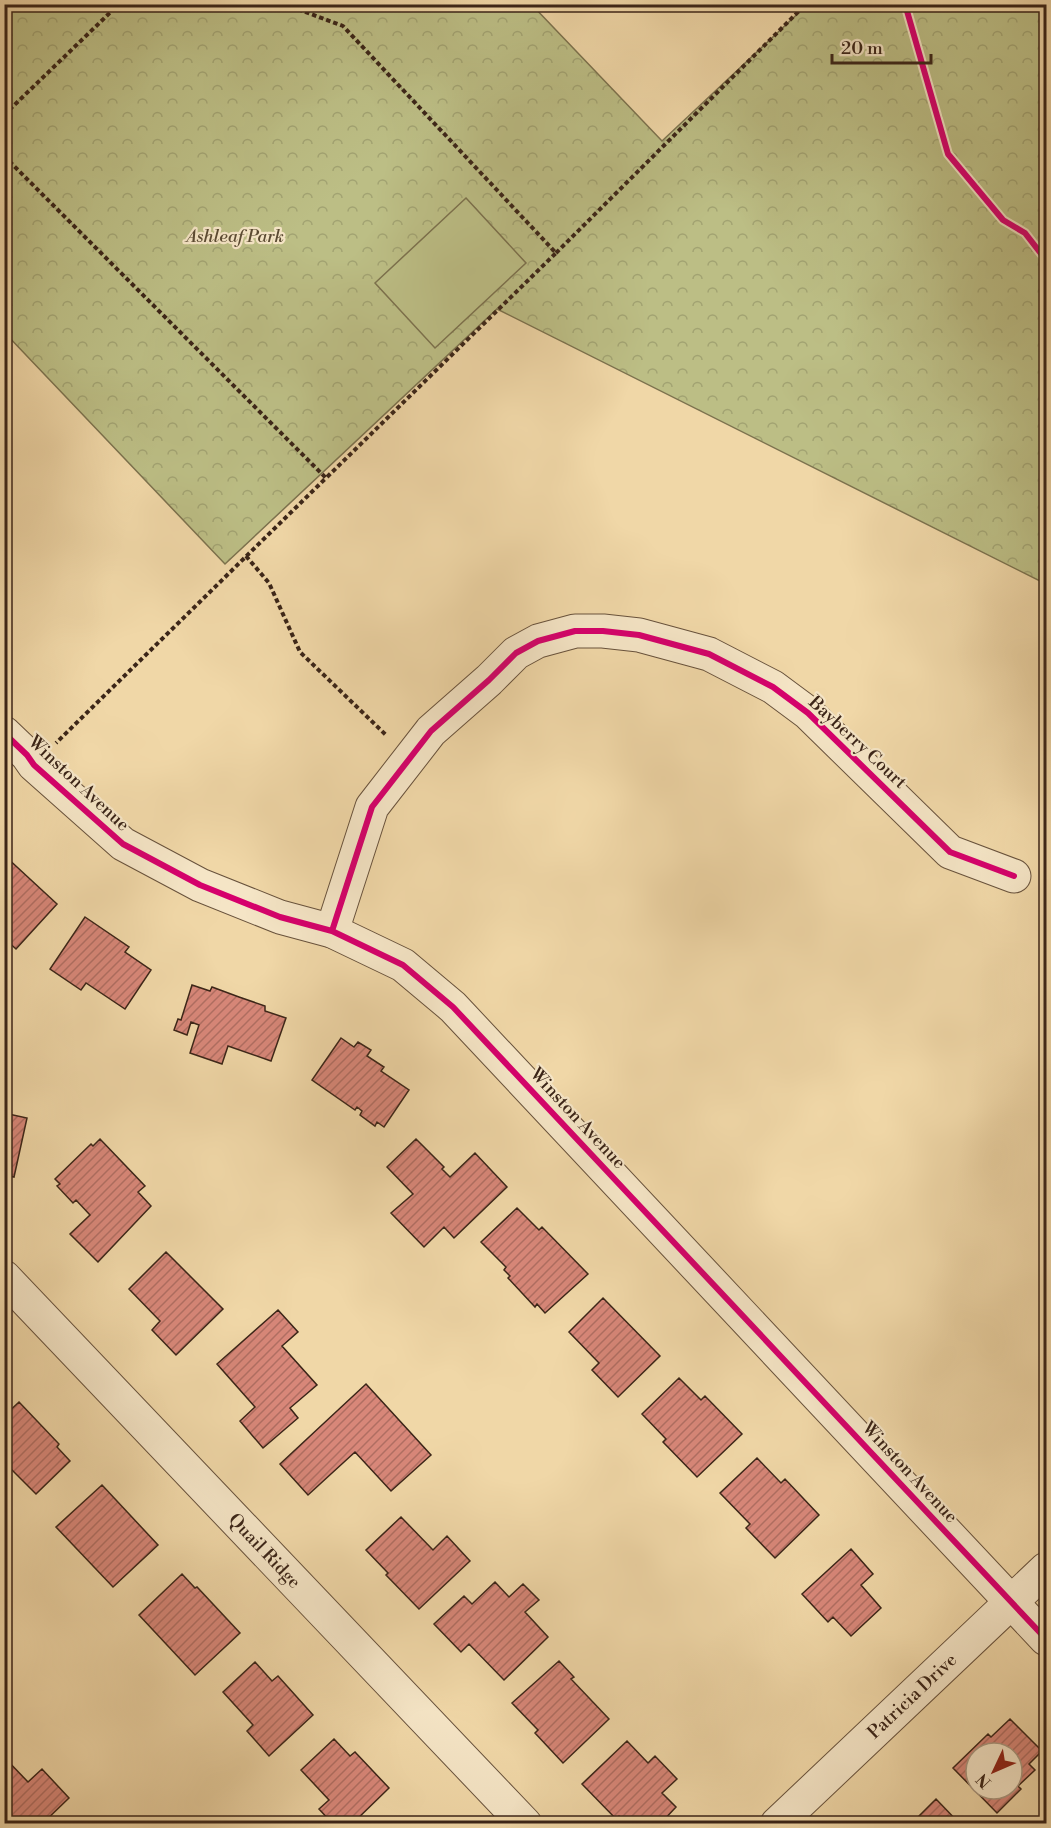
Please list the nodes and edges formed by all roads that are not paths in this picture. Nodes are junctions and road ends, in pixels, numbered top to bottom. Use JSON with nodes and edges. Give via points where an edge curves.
{"nodes":[{"id":1,"x":4,"y":733,"type":"edge"},
{"id":2,"x":1014,"y":876,"type":"dead end"},
{"id":3,"x":332,"y":931,"type":"junction"},
{"id":4,"x":4,"y":1277,"type":"edge"},
{"id":5,"x":1047,"y":1569,"type":"edge"},
{"id":6,"x":1012,"y":1602,"type":"junction"},
{"id":7,"x":1047,"y":1639,"type":"edge"},
{"id":8,"x":525,"y":1824,"type":"edge"},
{"id":9,"x":777,"y":1824,"type":"edge"}],
"edges":[{"from":1,"to":3,"type":"street","name":"Winston Avenue","via":[[123,844],[200,885],[280,917]]},
{"from":2,"to":3,"type":"street","name":"Bayberry Court","via":[[950,852],[807,712],[773,687],[709,654],[639,635],[575,631],[538,641],[516,653],[431,731],[372,807]]},
{"from":3,"to":6,"type":"street","name":"Winston Avenue","via":[[403,965],[453,1007]]},
{"from":4,"to":8,"type":"street","name":"Quail Ridge"},
{"from":5,"to":6,"type":"street","name":"Patricia Drive"},
{"from":6,"to":7,"type":"street","name":"Winston Avenue"},
{"from":6,"to":9,"type":"street","name":"Patricia Drive"}]}
